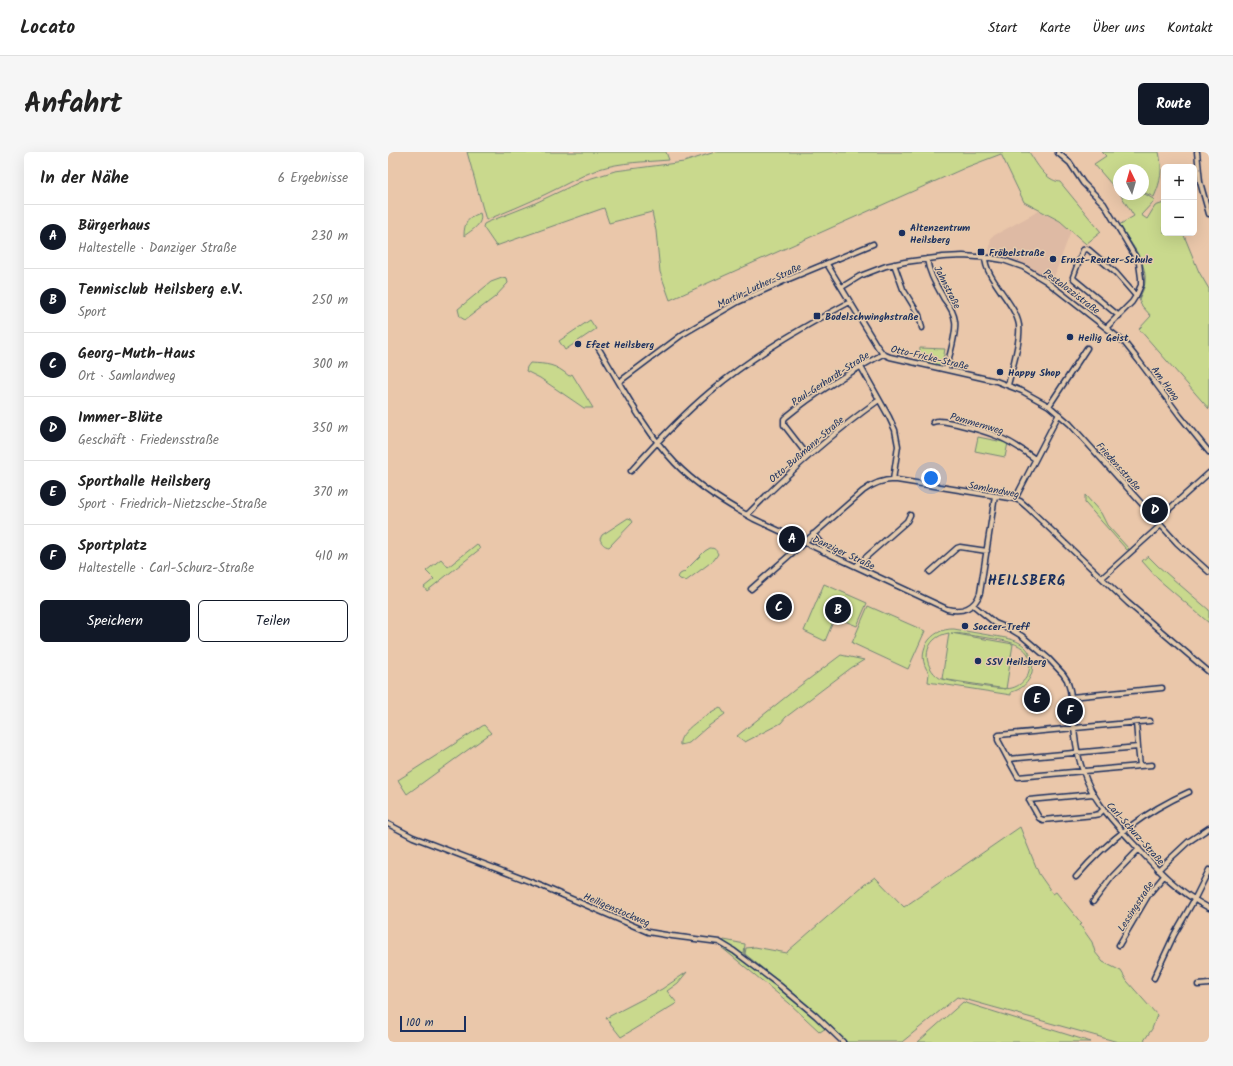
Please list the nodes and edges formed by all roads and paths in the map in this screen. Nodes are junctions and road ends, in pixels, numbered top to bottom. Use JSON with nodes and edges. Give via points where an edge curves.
{"nodes":[{"id":1,"x":1197,"y":152,"type":"edge"},
{"id":2,"x":1058,"y":153,"type":"dead end"},
{"id":3,"x":1209,"y":214,"type":"edge"},
{"id":4,"x":873,"y":244,"type":"dead end"},
{"id":5,"x":985,"y":257,"type":"junction"},
{"id":6,"x":927,"y":259,"type":"junction"},
{"id":7,"x":827,"y":264,"type":"junction"},
{"id":8,"x":894,"y":264,"type":"junction"},
{"id":9,"x":842,"y":287,"type":"junction"},
{"id":10,"x":1136,"y":296,"type":"junction"},
{"id":11,"x":850,"y":302,"type":"junction"},
{"id":12,"x":1118,"y":316,"type":"junction"},
{"id":13,"x":922,"y":328,"type":"dead end"},
{"id":14,"x":1106,"y":328,"type":"junction"},
{"id":15,"x":1087,"y":348,"type":"dead end"},
{"id":16,"x":599,"y":349,"type":"dead end"},
{"id":17,"x":883,"y":354,"type":"junction"},
{"id":18,"x":861,"y":367,"type":"junction"},
{"id":19,"x":946,"y":370,"type":"junction"},
{"id":20,"x":619,"y":382,"type":"junction"},
{"id":21,"x":1008,"y":385,"type":"junction"},
{"id":22,"x":880,"y":400,"type":"junction"},
{"id":23,"x":1049,"y":406,"type":"junction"},
{"id":24,"x":1059,"y":414,"type":"junction"},
{"id":25,"x":933,"y":422,"type":"dead end"},
{"id":26,"x":657,"y":442,"type":"junction"},
{"id":27,"x":1209,"y":452,"type":"edge"},
{"id":28,"x":808,"y":456,"type":"junction"},
{"id":29,"x":1035,"y":459,"type":"junction"},
{"id":30,"x":631,"y":471,"type":"dead end"},
{"id":31,"x":1209,"y":473,"type":"edge"},
{"id":32,"x":893,"y":480,"type":"junction"},
{"id":33,"x":995,"y":496,"type":"junction"},
{"id":34,"x":1015,"y":499,"type":"junction"},
{"id":35,"x":748,"y":515,"type":"junction"},
{"id":36,"x":910,"y":515,"type":"dead end"},
{"id":37,"x":1157,"y":520,"type":"junction"},
{"id":38,"x":1161,"y":525,"type":"junction"},
{"id":39,"x":813,"y":534,"type":"junction"},
{"id":40,"x":804,"y":542,"type":"junction"},
{"id":41,"x":986,"y":551,"type":"junction"},
{"id":42,"x":824,"y":552,"type":"junction"},
{"id":43,"x":856,"y":566,"type":"junction"},
{"id":44,"x":930,"y":572,"type":"dead end"},
{"id":45,"x":1209,"y":572,"type":"edge"},
{"id":46,"x":1102,"y":578,"type":"junction"},
{"id":47,"x":751,"y":589,"type":"dead end"},
{"id":48,"x":973,"y":605,"type":"junction"},
{"id":49,"x":1209,"y":672,"type":"edge"},
{"id":50,"x":1162,"y":688,"type":"dead end"},
{"id":51,"x":1071,"y":697,"type":"junction"},
{"id":52,"x":1150,"y":721,"type":"dead end"},
{"id":53,"x":1136,"y":722,"type":"junction"},
{"id":54,"x":1074,"y":728,"type":"junction"},
{"id":55,"x":1138,"y":746,"type":"junction"},
{"id":56,"x":1078,"y":751,"type":"junction"},
{"id":57,"x":1008,"y":758,"type":"junction"},
{"id":58,"x":1152,"y":765,"type":"dead end"},
{"id":59,"x":1140,"y":766,"type":"junction"},
{"id":60,"x":1083,"y":771,"type":"junction"},
{"id":61,"x":1189,"y":792,"type":"dead end"},
{"id":62,"x":1093,"y":794,"type":"junction"},
{"id":63,"x":1103,"y":810,"type":"junction"},
{"id":64,"x":388,"y":824,"type":"edge"},
{"id":65,"x":1209,"y":828,"type":"edge"},
{"id":66,"x":1123,"y":832,"type":"junction"},
{"id":67,"x":1139,"y":849,"type":"junction"},
{"id":68,"x":1158,"y":870,"type":"junction"},
{"id":69,"x":1209,"y":870,"type":"edge"},
{"id":70,"x":1076,"y":876,"type":"dead end"},
{"id":71,"x":1164,"y":876,"type":"junction"},
{"id":72,"x":1194,"y":900,"type":"junction"},
{"id":73,"x":1093,"y":902,"type":"dead end"},
{"id":74,"x":1209,"y":908,"type":"edge"},
{"id":75,"x":1120,"y":945,"type":"dead end"},
{"id":76,"x":1154,"y":978,"type":"dead end"},
{"id":77,"x":1209,"y":984,"type":"edge"},
{"id":78,"x":1198,"y":985,"type":"dead end"},
{"id":79,"x":843,"y":1042,"type":"edge"}],
"edges":[{"from":1,"to":3,"type":"street","via":[[1200,182]]},
{"from":2,"to":10,"type":"street","via":[[1070,162],[1086,186],[1104,204],[1138,260],[1141,286]]},
{"from":4,"to":7,"type":"street","name":"Martin-Luther-Straße"},
{"from":5,"to":6,"type":"street","name":"Pestalozzistraße"},
{"from":5,"to":14,"type":"street","name":"Pestalozzistraße","via":[[1009,262],[1036,274]]},
{"from":5,"to":21,"type":"street","via":[[986,267],[1015,312],[1019,324]]},
{"from":6,"to":8,"type":"street","name":"Pestalozzistraße"},
{"from":6,"to":19,"type":"street","name":"Jahnstraße","via":[[932,278],[950,307],[955,321]]},
{"from":7,"to":9,"type":"street","name":"Otto-Fricke-Straße"},
{"from":7,"to":20,"type":"street","name":"Martin-Luther-Straße","via":[[767,288],[723,310],[677,339]]},
{"from":8,"to":9,"type":"street","name":"Pestalozzistraße","via":[[869,272]]},
{"from":8,"to":13,"type":"street","via":[[903,289],[919,315]]},
{"from":9,"to":11,"type":"street","name":"Otto-Fricke-Straße"},
{"from":10,"to":12,"type":"street"},
{"from":10,"to":12,"type":"street","via":[[1113,270],[1089,250],[1083,250],[1074,279]]},
{"from":11,"to":17,"type":"street","name":"Otto-Fricke-Straße"},
{"from":11,"to":26,"type":"street","via":[[794,333],[741,368],[702,399]]},
{"from":12,"to":14,"type":"street"},
{"from":14,"to":27,"type":"street","name":"Am Hang","via":[[1131,350]]},
{"from":15,"to":23,"type":"street"},
{"from":16,"to":20,"type":"street","name":"Danziger Straße"},
{"from":17,"to":18,"type":"street","name":"Paul-Gerhardt-Straße"},
{"from":17,"to":19,"type":"street","name":"Otto-Fricke-Straße","via":[[890,358]]},
{"from":18,"to":22,"type":"street"},
{"from":18,"to":28,"type":"street","name":"Paul-Gerhardt-Straße","via":[[812,397],[784,419],[785,428]]},
{"from":19,"to":21,"type":"street","name":"Otto-Fricke-Straße"},
{"from":20,"to":26,"type":"street","name":"Danziger Straße"},
{"from":21,"to":23,"type":"street","name":"Otto-Fricke-Straße"},
{"from":22,"to":28,"type":"street","name":"Otto-Bußmann-Straße"},
{"from":22,"to":32,"type":"street","via":[[892,423],[898,443]]},
{"from":23,"to":24,"type":"street","name":"Friedensstraße"},
{"from":24,"to":29,"type":"street"},
{"from":24,"to":37,"type":"street","name":"Friedensstraße"},
{"from":25,"to":29,"type":"street","name":"Pommernweg","via":[[937,420],[979,429],[1017,445]]},
{"from":26,"to":30,"type":"street"},
{"from":26,"to":35,"type":"street","name":"Danziger Straße","via":[[694,480],[724,502]]},
{"from":28,"to":35,"type":"street","name":"Otto-Bußmann-Straße"},
{"from":29,"to":34,"type":"street"},
{"from":31,"to":37,"type":"street"},
{"from":32,"to":33,"type":"street","name":"Samlandweg"},
{"from":32,"to":39,"type":"street","name":"Samlandweg","via":[[878,482],[863,491]]},
{"from":33,"to":34,"type":"street","name":"Samlandweg"},
{"from":33,"to":41,"type":"street"},
{"from":34,"to":46,"type":"street","name":"Samlandweg","via":[[1028,507]]},
{"from":35,"to":40,"type":"street","name":"Danziger Straße"},
{"from":36,"to":43,"type":"street","via":[[907,521]]},
{"from":37,"to":38,"type":"street","name":"Friedensstraße"},
{"from":38,"to":45,"type":"street","name":"Friedensstraße"},
{"from":38,"to":46,"type":"street"},
{"from":39,"to":40,"type":"street","name":"Samlandweg"},
{"from":39,"to":42,"type":"street","via":[[825,548]]},
{"from":40,"to":42,"type":"street","name":"Danziger Straße"},
{"from":40,"to":47,"type":"street","name":"Samlandweg"},
{"from":41,"to":44,"type":"street","via":[[957,548]]},
{"from":41,"to":48,"type":"street","via":[[980,593]]},
{"from":42,"to":43,"type":"street","name":"Danziger Straße"},
{"from":43,"to":48,"type":"street","name":"Danziger Straße","via":[[946,608],[962,610]]},
{"from":46,"to":49,"type":"street","name":"Samlandweg"},
{"from":48,"to":51,"type":"street","name":"Carl-Schurz-Straße","via":[[1000,626],[1017,632],[1043,654],[1063,674]]},
{"from":50,"to":51,"type":"street"},
{"from":51,"to":54,"type":"street","name":"Carl-Schurz-Straße"},
{"from":52,"to":53,"type":"street"},
{"from":53,"to":54,"type":"street"},
{"from":53,"to":55,"type":"street"},
{"from":54,"to":56,"type":"street","name":"Carl-Schurz-Straße"},
{"from":54,"to":57,"type":"street","via":[[999,735],[997,738]]},
{"from":55,"to":56,"type":"street"},
{"from":55,"to":59,"type":"street"},
{"from":56,"to":57,"type":"street"},
{"from":56,"to":60,"type":"street","name":"Carl-Schurz-Straße"},
{"from":57,"to":60,"type":"street","via":[[1018,777]]},
{"from":58,"to":59,"type":"street"},
{"from":59,"to":60,"type":"street"},
{"from":60,"to":62,"type":"street","name":"Carl-Schurz-Straße"},
{"from":61,"to":66,"type":"street","via":[[1151,812]]},
{"from":62,"to":63,"type":"street","name":"Carl-Schurz-Straße"},
{"from":62,"to":63,"type":"street","via":[[1029,800],[1039,818],[1043,820],[1094,815]]},
{"from":63,"to":66,"type":"street","name":"Carl-Schurz-Straße"},
{"from":64,"to":79,"type":"street","name":"Heiligenstockweg","via":[[413,837],[544,887],[648,932],[719,942],[779,985]]},
{"from":65,"to":68,"type":"street","via":[[1188,842]]},
{"from":66,"to":67,"type":"street","name":"Carl-Schurz-Straße"},
{"from":66,"to":70,"type":"street"},
{"from":67,"to":68,"type":"street","name":"Carl-Schurz-Straße"},
{"from":67,"to":73,"type":"street","via":[[1112,877]]},
{"from":68,"to":71,"type":"street","name":"Carl-Schurz-Straße"},
{"from":69,"to":72,"type":"street"},
{"from":71,"to":72,"type":"street","name":"Carl-Schurz-Straße"},
{"from":71,"to":75,"type":"street","name":"Lessingstraße","via":[[1149,894]]},
{"from":72,"to":74,"type":"street","name":"Carl-Schurz-Straße"},
{"from":72,"to":76,"type":"street"},
{"from":77,"to":78,"type":"street"}]}
